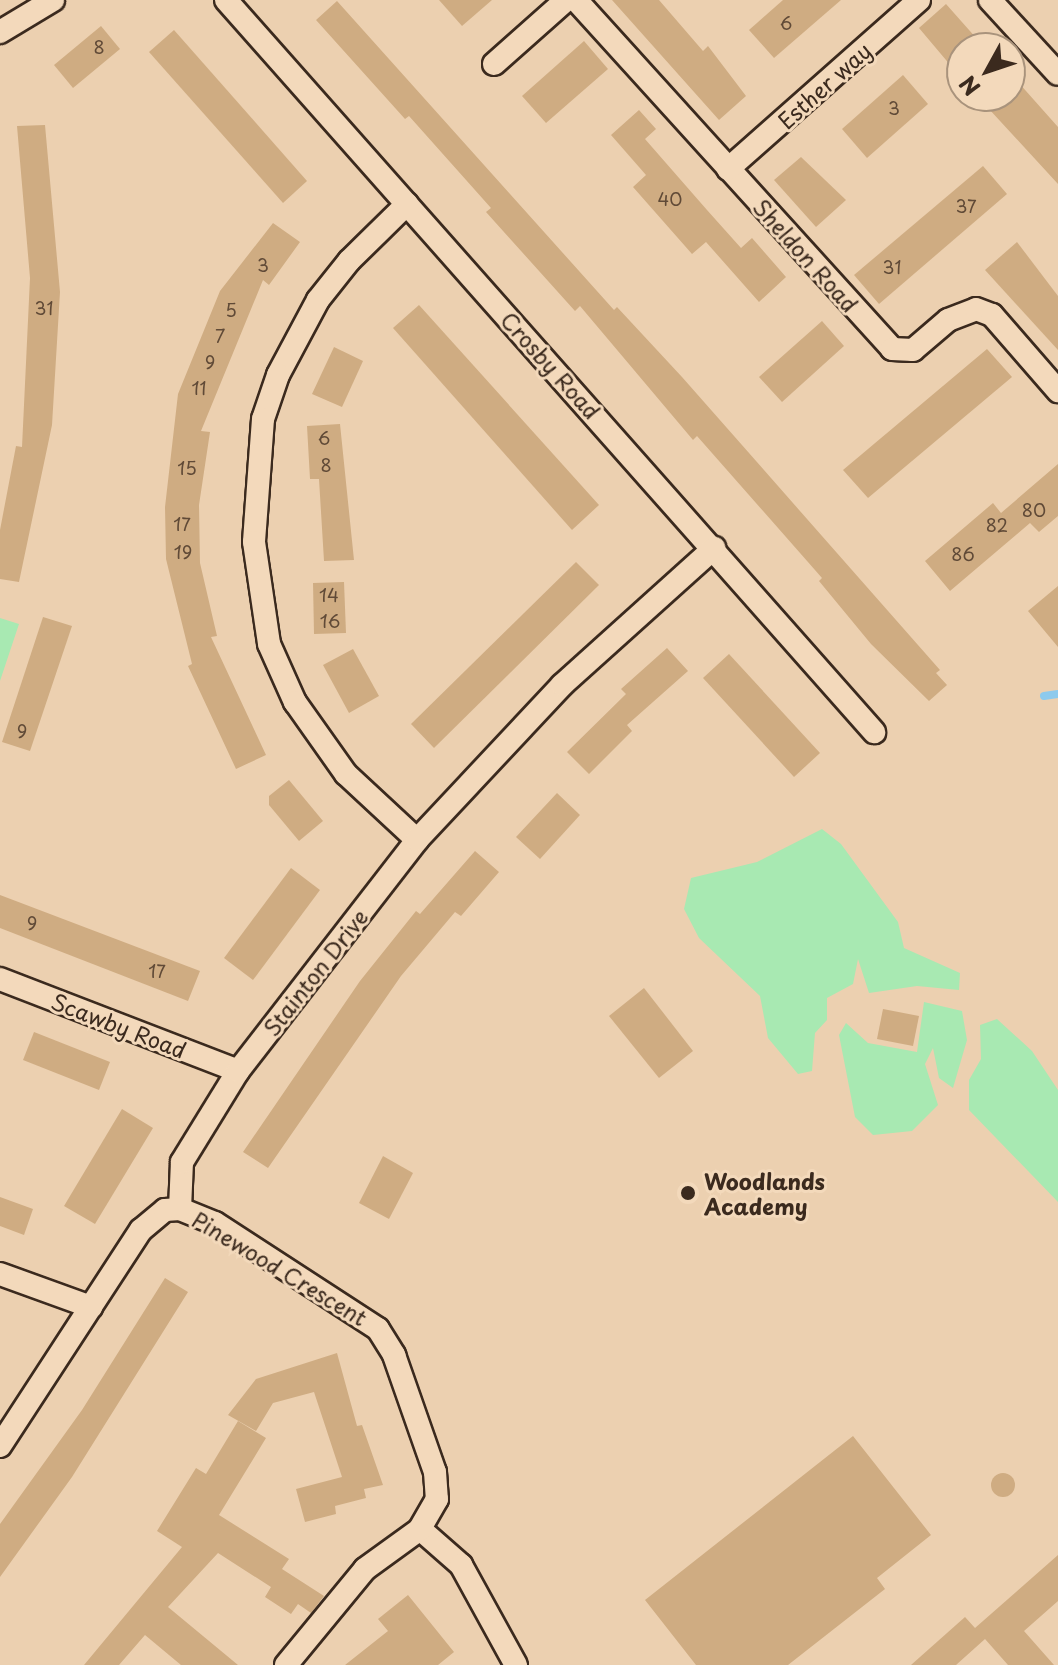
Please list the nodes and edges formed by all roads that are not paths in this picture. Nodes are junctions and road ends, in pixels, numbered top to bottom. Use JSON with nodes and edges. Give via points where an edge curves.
{"nodes":[{"id":1,"x":53,"y":0,"type":"edge"},
{"id":2,"x":226,"y":0,"type":"edge"},
{"id":3,"x":566,"y":0,"type":"edge"},
{"id":4,"x":576,"y":0,"type":"edge"},
{"id":5,"x":919,"y":0,"type":"edge"},
{"id":6,"x":990,"y":0,"type":"edge"},
{"id":7,"x":0,"y":32,"type":"edge"},
{"id":8,"x":494,"y":64,"type":"dead end"},
{"id":9,"x":1058,"y":74,"type":"edge"},
{"id":10,"x":728,"y":169,"type":"junction"},
{"id":11,"x":407,"y":204,"type":"junction"},
{"id":12,"x":1058,"y":391,"type":"edge"},
{"id":13,"x":714,"y":548,"type":"junction"},
{"id":14,"x":874,"y":732,"type":"dead end"},
{"id":15,"x":417,"y":840,"type":"junction"},
{"id":16,"x":0,"y":979,"type":"edge"},
{"id":17,"x":238,"y":1071,"type":"junction"},
{"id":18,"x":180,"y":1209,"type":"junction"},
{"id":19,"x":0,"y":1274,"type":"edge"},
{"id":20,"x":91,"y":1307,"type":"junction"},
{"id":21,"x":0,"y":1446,"type":"edge"},
{"id":22,"x":420,"y":1529,"type":"junction"},
{"id":23,"x":286,"y":1665,"type":"edge"},
{"id":24,"x":516,"y":1665,"type":"edge"}],
"edges":[{"from":1,"to":7,"type":"street"},
{"from":2,"to":11,"type":"street","name":"Crosby Road"},
{"from":3,"to":8,"type":"street"},
{"from":4,"to":10,"type":"street","name":"Sheldon Road"},
{"from":5,"to":10,"type":"street","name":"Esther way"},
{"from":6,"to":9,"type":"street"},
{"from":10,"to":12,"type":"street","name":"Sheldon Road","via":[[892,349],[913,350],[948,320],[976,309],[992,315]]},
{"from":11,"to":13,"type":"street","name":"Crosby Road"},
{"from":11,"to":15,"type":"street","via":[[318,300],[278,375],[263,419],[254,542],[269,644],[295,702],[346,774]]},
{"from":13,"to":14,"type":"street","name":"Crosby Road"},
{"from":13,"to":15,"type":"street","name":"Stainton Drive","via":[[562,685]]},
{"from":15,"to":17,"type":"street","name":"Stainton Drive"},
{"from":16,"to":17,"type":"street","name":"Scawby Road"},
{"from":17,"to":18,"type":"street","name":"Stainton Drive","via":[[182,1162]]},
{"from":18,"to":20,"type":"street","via":[[150,1219]]},
{"from":18,"to":22,"type":"street","name":"Pinewood Crescent","via":[[215,1223],[378,1329],[399,1369],[435,1472],[437,1499]]},
{"from":19,"to":20,"type":"street"},
{"from":20,"to":21,"type":"street"},
{"from":22,"to":23,"type":"street","via":[[365,1569]]},
{"from":22,"to":24,"type":"street","via":[[461,1565]]}]}
